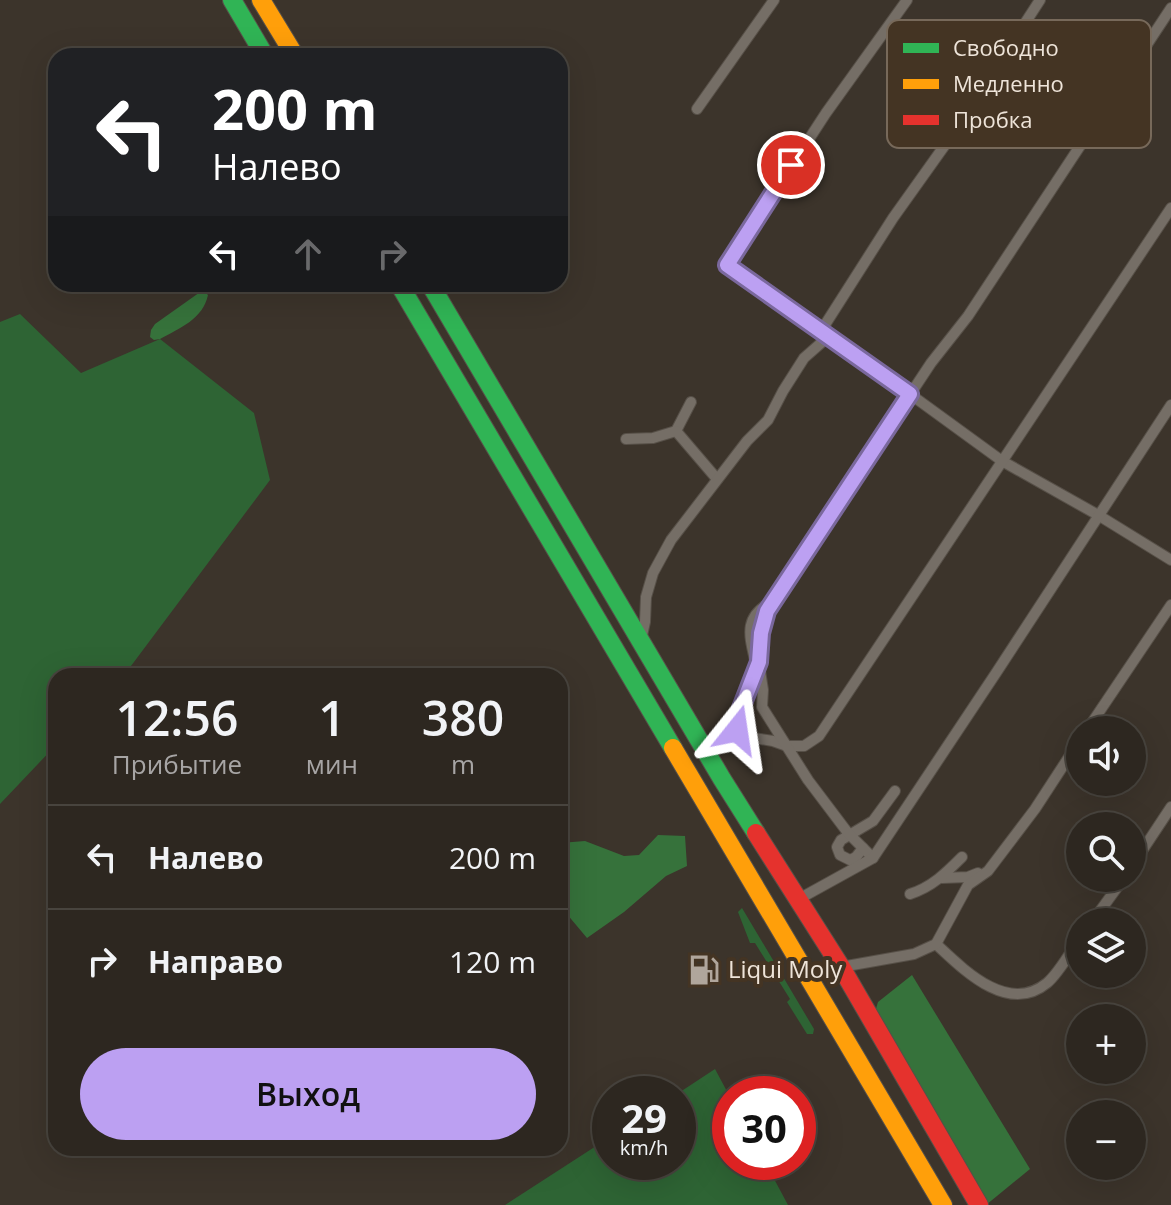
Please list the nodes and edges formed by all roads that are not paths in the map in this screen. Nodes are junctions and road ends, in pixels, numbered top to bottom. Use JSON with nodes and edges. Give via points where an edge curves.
{"nodes":[{"id":1,"x":232,"y":0,"type":"edge"},
{"id":2,"x":261,"y":0,"type":"edge"},
{"id":3,"x":774,"y":0,"type":"edge"},
{"id":4,"x":907,"y":0,"type":"edge"},
{"id":5,"x":1040,"y":0,"type":"edge"},
{"id":6,"x":1171,"y":8,"type":"edge"},
{"id":7,"x":893,"y":20,"type":"edge"},
{"id":8,"x":1027,"y":20,"type":"edge"},
{"id":9,"x":887,"y":28,"type":"edge"},
{"id":10,"x":1151,"y":38,"type":"edge"},
{"id":11,"x":260,"y":48,"type":"edge"},
{"id":12,"x":290,"y":48,"type":"edge"},
{"id":13,"x":697,"y":109,"type":"dead end"},
{"id":14,"x":943,"y":148,"type":"edge"},
{"id":15,"x":1079,"y":148,"type":"edge"},
{"id":16,"x":1171,"y":208,"type":"edge"},
{"id":17,"x":404,"y":292,"type":"edge"},
{"id":18,"x":435,"y":292,"type":"edge"},
{"id":19,"x":825,"y":333,"type":"junction"},
{"id":20,"x":910,"y":394,"type":"junction"},
{"id":21,"x":691,"y":402,"type":"dead end"},
{"id":22,"x":1171,"y":405,"type":"edge"},
{"id":23,"x":676,"y":431,"type":"junction"},
{"id":24,"x":626,"y":439,"type":"dead end"},
{"id":25,"x":1002,"y":461,"type":"junction"},
{"id":26,"x":717,"y":479,"type":"junction"},
{"id":27,"x":1098,"y":515,"type":"junction"},
{"id":28,"x":1171,"y":560,"type":"edge"},
{"id":29,"x":1171,"y":605,"type":"edge"},
{"id":30,"x":641,"y":641,"type":"junction"},
{"id":31,"x":759,"y":662,"type":"junction"},
{"id":32,"x":1096,"y":716,"type":"edge"},
{"id":33,"x":787,"y":746,"type":"junction"},
{"id":34,"x":1066,"y":761,"type":"edge"},
{"id":35,"x":895,"y":791,"type":"dead end"},
{"id":36,"x":1171,"y":807,"type":"edge"},
{"id":37,"x":850,"y":835,"type":"junction"},
{"id":38,"x":1146,"y":845,"type":"edge"},
{"id":39,"x":863,"y":848,"type":"junction"},
{"id":40,"x":962,"y":857,"type":"dead end"},
{"id":41,"x":873,"y":858,"type":"junction"},
{"id":42,"x":988,"y":871,"type":"junction"},
{"id":43,"x":942,"y":878,"type":"junction"},
{"id":44,"x":910,"y":894,"type":"dead end"},
{"id":45,"x":797,"y":900,"type":"junction"},
{"id":46,"x":936,"y":944,"type":"junction"},
{"id":47,"x":1066,"y":957,"type":"edge"},
{"id":48,"x":841,"y":967,"type":"junction"},
{"id":49,"x":943,"y":1205,"type":"edge"},
{"id":50,"x":979,"y":1205,"type":"edge"}],
"edges":[{"from":1,"to":11,"type":"highway"},
{"from":2,"to":12,"type":"highway"},
{"from":3,"to":13,"type":"street"},
{"from":4,"to":7,"type":"street"},
{"from":5,"to":8,"type":"street"},
{"from":6,"to":10,"type":"street"},
{"from":9,"to":19,"type":"street","via":[[727,265]]},
{"from":14,"to":19,"type":"street","via":[[893,218]]},
{"from":15,"to":20,"type":"street"},
{"from":16,"to":25,"type":"street"},
{"from":17,"to":49,"type":"highway"},
{"from":18,"to":30,"type":"highway"},
{"from":19,"to":20,"type":"street"},
{"from":19,"to":26,"type":"street","via":[[768,420]]},
{"from":20,"to":25,"type":"street"},
{"from":20,"to":31,"type":"street","via":[[767,611]]},
{"from":21,"to":23,"type":"street"},
{"from":22,"to":27,"type":"street"},
{"from":23,"to":24,"type":"street"},
{"from":23,"to":26,"type":"street"},
{"from":25,"to":27,"type":"street"},
{"from":25,"to":33,"type":"street","via":[[819,736],[804,746]]},
{"from":26,"to":30,"type":"street","via":[[653,573]]},
{"from":27,"to":28,"type":"street"},
{"from":27,"to":41,"type":"street"},
{"from":29,"to":32,"type":"street"},
{"from":30,"to":45,"type":"highway"},
{"from":31,"to":33,"type":"street","via":[[762,707]]},
{"from":31,"to":33,"type":"street","via":[[737,730],[744,739]]},
{"from":33,"to":37,"type":"street"},
{"from":34,"to":42,"type":"street"},
{"from":35,"to":37,"type":"street","via":[[873,821]]},
{"from":36,"to":38,"type":"street"},
{"from":37,"to":39,"type":"street"},
{"from":37,"to":39,"type":"street","via":[[837,847],[840,855],[850,860]]},
{"from":39,"to":41,"type":"street"},
{"from":40,"to":43,"type":"street"},
{"from":41,"to":45,"type":"street"},
{"from":42,"to":43,"type":"street"},
{"from":42,"to":46,"type":"street","via":[[968,885]]},
{"from":43,"to":44,"type":"street"},
{"from":45,"to":48,"type":"highway"},
{"from":46,"to":47,"type":"street","via":[[964,970],[1015,996],[1048,982]]},
{"from":46,"to":48,"type":"street","via":[[914,954]]},
{"from":48,"to":50,"type":"highway"}]}
